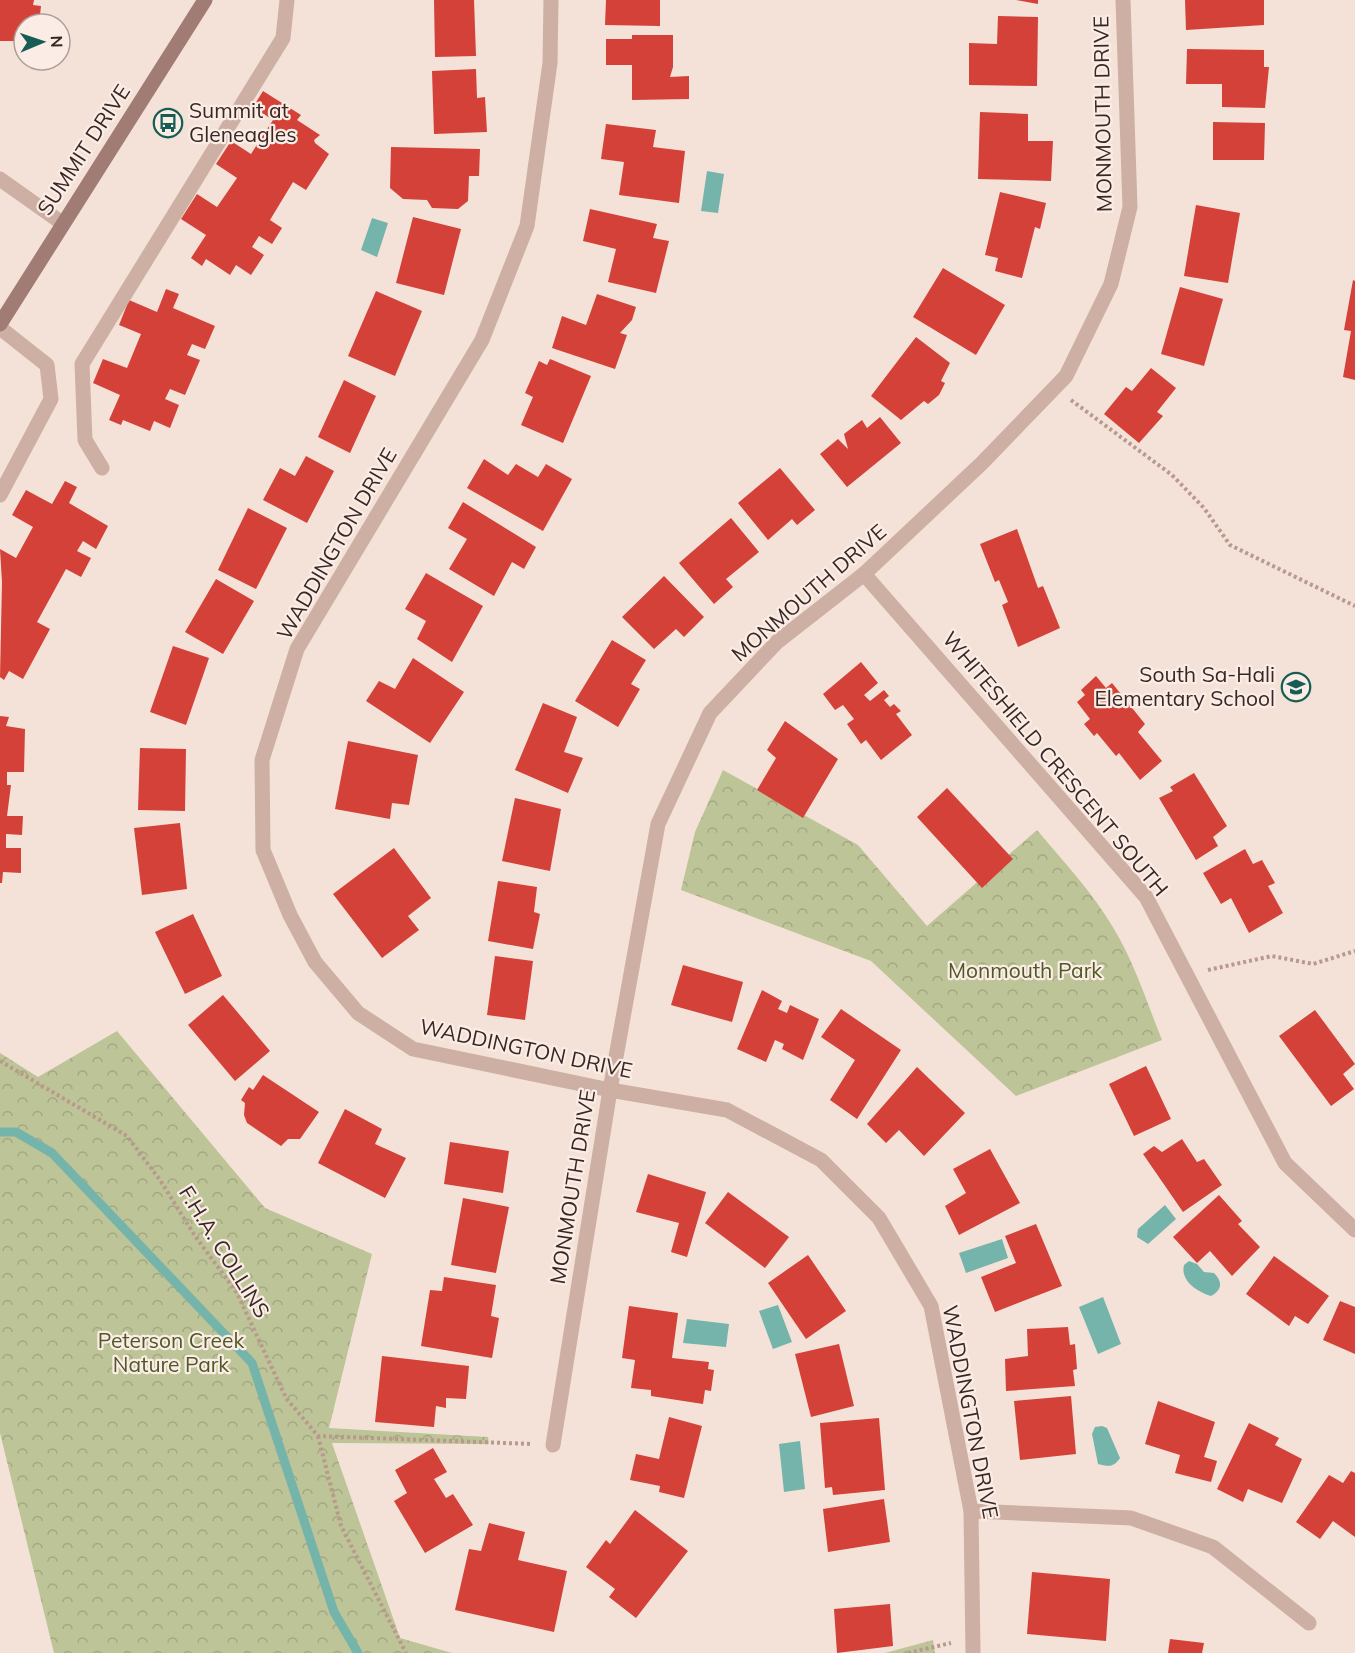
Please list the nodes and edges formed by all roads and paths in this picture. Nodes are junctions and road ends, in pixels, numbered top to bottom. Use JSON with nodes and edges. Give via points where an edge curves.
{"nodes":[{"id":1,"x":205,"y":0,"type":"edge"},
{"id":2,"x":287,"y":0,"type":"edge"},
{"id":3,"x":551,"y":0,"type":"edge"},
{"id":4,"x":1123,"y":0,"type":"edge"},
{"id":5,"x":0,"y":179,"type":"edge"},
{"id":6,"x":62,"y":224,"type":"junction"},
{"id":7,"x":0,"y":326,"type":"edge"},
{"id":8,"x":1054,"y":388,"type":"junction"},
{"id":9,"x":102,"y":468,"type":"dead end"},
{"id":10,"x":0,"y":495,"type":"edge"},
{"id":11,"x":864,"y":574,"type":"junction"},
{"id":12,"x":1355,"y":606,"type":"edge"},
{"id":13,"x":1355,"y":951,"type":"edge"},
{"id":14,"x":1228,"y":964,"type":"dead end"},
{"id":15,"x":0,"y":1061,"type":"edge"},
{"id":16,"x":610,"y":1090,"type":"junction"},
{"id":17,"x":1355,"y":1230,"type":"edge"},
{"id":18,"x":318,"y":1436,"type":"junction"},
{"id":19,"x":553,"y":1445,"type":"joint"},
{"id":20,"x":971,"y":1511,"type":"junction"},
{"id":21,"x":1309,"y":1623,"type":"dead end"},
{"id":22,"x":973,"y":1646,"type":"edge"},
{"id":23,"x":406,"y":1653,"type":"edge"},
{"id":24,"x":908,"y":1653,"type":"edge"}],
"edges":[{"from":1,"to":6,"type":"main road","name":"SUMMIT DRIVE"},
{"from":2,"to":9,"type":"street","via":[[283,38],[82,363],[85,440]]},
{"from":3,"to":16,"type":"street","name":"WADDINGTON DRIVE","via":[[550,63],[527,226],[482,340],[297,649],[262,760],[263,850],[315,962],[358,1013],[413,1049]]},
{"from":4,"to":8,"type":"street","name":"MONMOUTH DRIVE","via":[[1130,207],[1111,284],[1066,376]]},
{"from":5,"to":6,"type":"street"},
{"from":6,"to":7,"type":"main road","name":"SUMMIT DRIVE"},
{"from":7,"to":10,"type":"street","via":[[47,365],[51,399]]},
{"from":8,"to":11,"type":"street","name":"MONMOUTH DRIVE","via":[[982,463]]},
{"from":8,"to":12,"type":"path","via":[[1172,476],[1204,508],[1230,545]]},
{"from":11,"to":16,"type":"street","name":"MONMOUTH DRIVE","via":[[777,642],[710,713],[658,824]]},
{"from":11,"to":17,"type":"street","name":"WHITESHIELD CRESCENT SOUTH","via":[[1146,897],[1285,1163]]},
{"from":13,"to":14,"type":"path","via":[[1313,964],[1272,956]]},
{"from":15,"to":18,"type":"path","name":"F.H.A. COLLINS","via":[[127,1136],[237,1293],[286,1398]]},
{"from":16,"to":19,"type":"street","name":"MONMOUTH DRIVE"},
{"from":16,"to":20,"type":"street","name":"WADDINGTON DRIVE","via":[[727,1110],[821,1160],[879,1218],[932,1306]]},
{"from":18,"to":19,"type":"path"},
{"from":18,"to":23,"type":"path","via":[[340,1526]]},
{"from":20,"to":21,"type":"street","via":[[1131,1518],[1213,1547]]},
{"from":20,"to":22,"type":"street","name":"WADDINGTON DRIVE"},
{"from":22,"to":24,"type":"path"}]}
